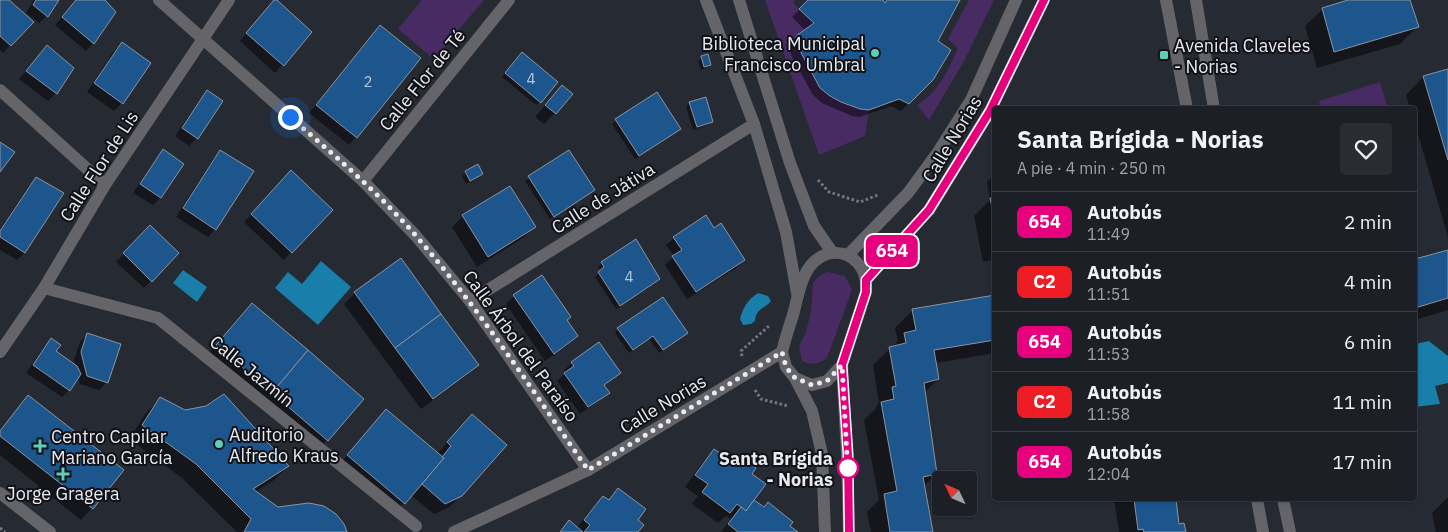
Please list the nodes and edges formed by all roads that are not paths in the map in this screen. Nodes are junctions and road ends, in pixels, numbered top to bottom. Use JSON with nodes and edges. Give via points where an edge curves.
{"nodes":[{"id":1,"x":159,"y":0,"type":"edge"},
{"id":2,"x":229,"y":0,"type":"edge"},
{"id":3,"x":509,"y":0,"type":"edge"},
{"id":4,"x":706,"y":0,"type":"edge"},
{"id":5,"x":739,"y":0,"type":"edge"},
{"id":6,"x":1016,"y":0,"type":"edge"},
{"id":7,"x":1044,"y":0,"type":"edge"},
{"id":8,"x":1166,"y":0,"type":"edge"},
{"id":9,"x":1196,"y":0,"type":"edge"},
{"id":10,"x":203,"y":39,"type":"junction"},
{"id":11,"x":0,"y":90,"type":"edge"},
{"id":12,"x":992,"y":106,"type":"edge"},
{"id":13,"x":1186,"y":106,"type":"edge"},
{"id":14,"x":1214,"y":106,"type":"edge"},
{"id":15,"x":992,"y":107,"type":"edge"},
{"id":16,"x":754,"y":124,"type":"junction"},
{"id":17,"x":363,"y":182,"type":"junction"},
{"id":18,"x":105,"y":185,"type":"junction"},
{"id":19,"x":832,"y":252,"type":"junction"},
{"id":20,"x":848,"y":255,"type":"junction"},
{"id":21,"x":866,"y":280,"type":"junction"},
{"id":22,"x":44,"y":288,"type":"junction"},
{"id":23,"x":797,"y":293,"type":"junction"},
{"id":24,"x":470,"y":301,"type":"junction"},
{"id":25,"x":0,"y":352,"type":"edge"},
{"id":26,"x":782,"y":352,"type":"junction"},
{"id":27,"x":842,"y":365,"type":"junction"},
{"id":28,"x":795,"y":378,"type":"junction"},
{"id":29,"x":588,"y":470,"type":"junction"},
{"id":30,"x":0,"y":493,"type":"edge"},
{"id":31,"x":1257,"y":501,"type":"edge"},
{"id":32,"x":1284,"y":501,"type":"edge"},
{"id":33,"x":416,"y":526,"type":"dead end"},
{"id":34,"x":50,"y":532,"type":"edge"},
{"id":35,"x":454,"y":532,"type":"edge"},
{"id":36,"x":825,"y":532,"type":"edge"},
{"id":37,"x":848,"y":532,"type":"edge"},
{"id":38,"x":1263,"y":532,"type":"edge"},
{"id":39,"x":1290,"y":532,"type":"edge"}],
"edges":[{"from":1,"to":10,"type":"street","name":"Calle Árbol del Paraíso"},
{"from":2,"to":10,"type":"street","name":"Calle Flor de Lis"},
{"from":3,"to":17,"type":"street","name":"Calle Flor de Té"},
{"from":4,"to":16,"type":"street"},
{"from":5,"to":19,"type":"street","via":[[790,163],[814,226]]},
{"from":6,"to":20,"type":"street","name":"Calle Norias","via":[[971,100],[938,152],[908,193]]},
{"from":7,"to":12,"type":"street","name":"Calle Norias"},
{"from":8,"to":13,"type":"street"},
{"from":9,"to":14,"type":"street"},
{"from":10,"to":17,"type":"street","name":"Calle Árbol del Paraíso"},
{"from":10,"to":18,"type":"street","name":"Calle Flor de Lis"},
{"from":11,"to":18,"type":"street"},
{"from":15,"to":21,"type":"street","name":"Calle Norias","via":[[929,210]]},
{"from":16,"to":23,"type":"street","via":[[786,232]]},
{"from":16,"to":24,"type":"street","name":"Calle de Játiva"},
{"from":17,"to":24,"type":"street","name":"Calle Árbol del Paraíso","via":[[416,236]]},
{"from":18,"to":22,"type":"street","name":"Calle Flor de Lis"},
{"from":19,"to":20,"type":"street"},
{"from":19,"to":23,"type":"street","via":[[820,256],[808,269]]},
{"from":20,"to":21,"type":"street","via":[[860,264]]},
{"from":21,"to":27,"type":"street","via":[[866,292]]},
{"from":22,"to":25,"type":"street","name":"Calle Flor de Lis"},
{"from":22,"to":33,"type":"street","name":"Calle Jazmín","via":[[158,318]]},
{"from":23,"to":26,"type":"street"},
{"from":24,"to":29,"type":"street","name":"Calle Árbol del Paraíso"},
{"from":26,"to":28,"type":"street","via":[[786,367]]},
{"from":26,"to":29,"type":"street","name":"Calle Norias"},
{"from":27,"to":28,"type":"street","via":[[827,381],[812,385]]},
{"from":27,"to":37,"type":"street","via":[[848,454]]},
{"from":28,"to":36,"type":"street","via":[[812,411],[822,454]]},
{"from":29,"to":35,"type":"street","name":"Calle Norias"},
{"from":30,"to":34,"type":"street"},
{"from":31,"to":38,"type":"street"},
{"from":32,"to":39,"type":"street"}]}
